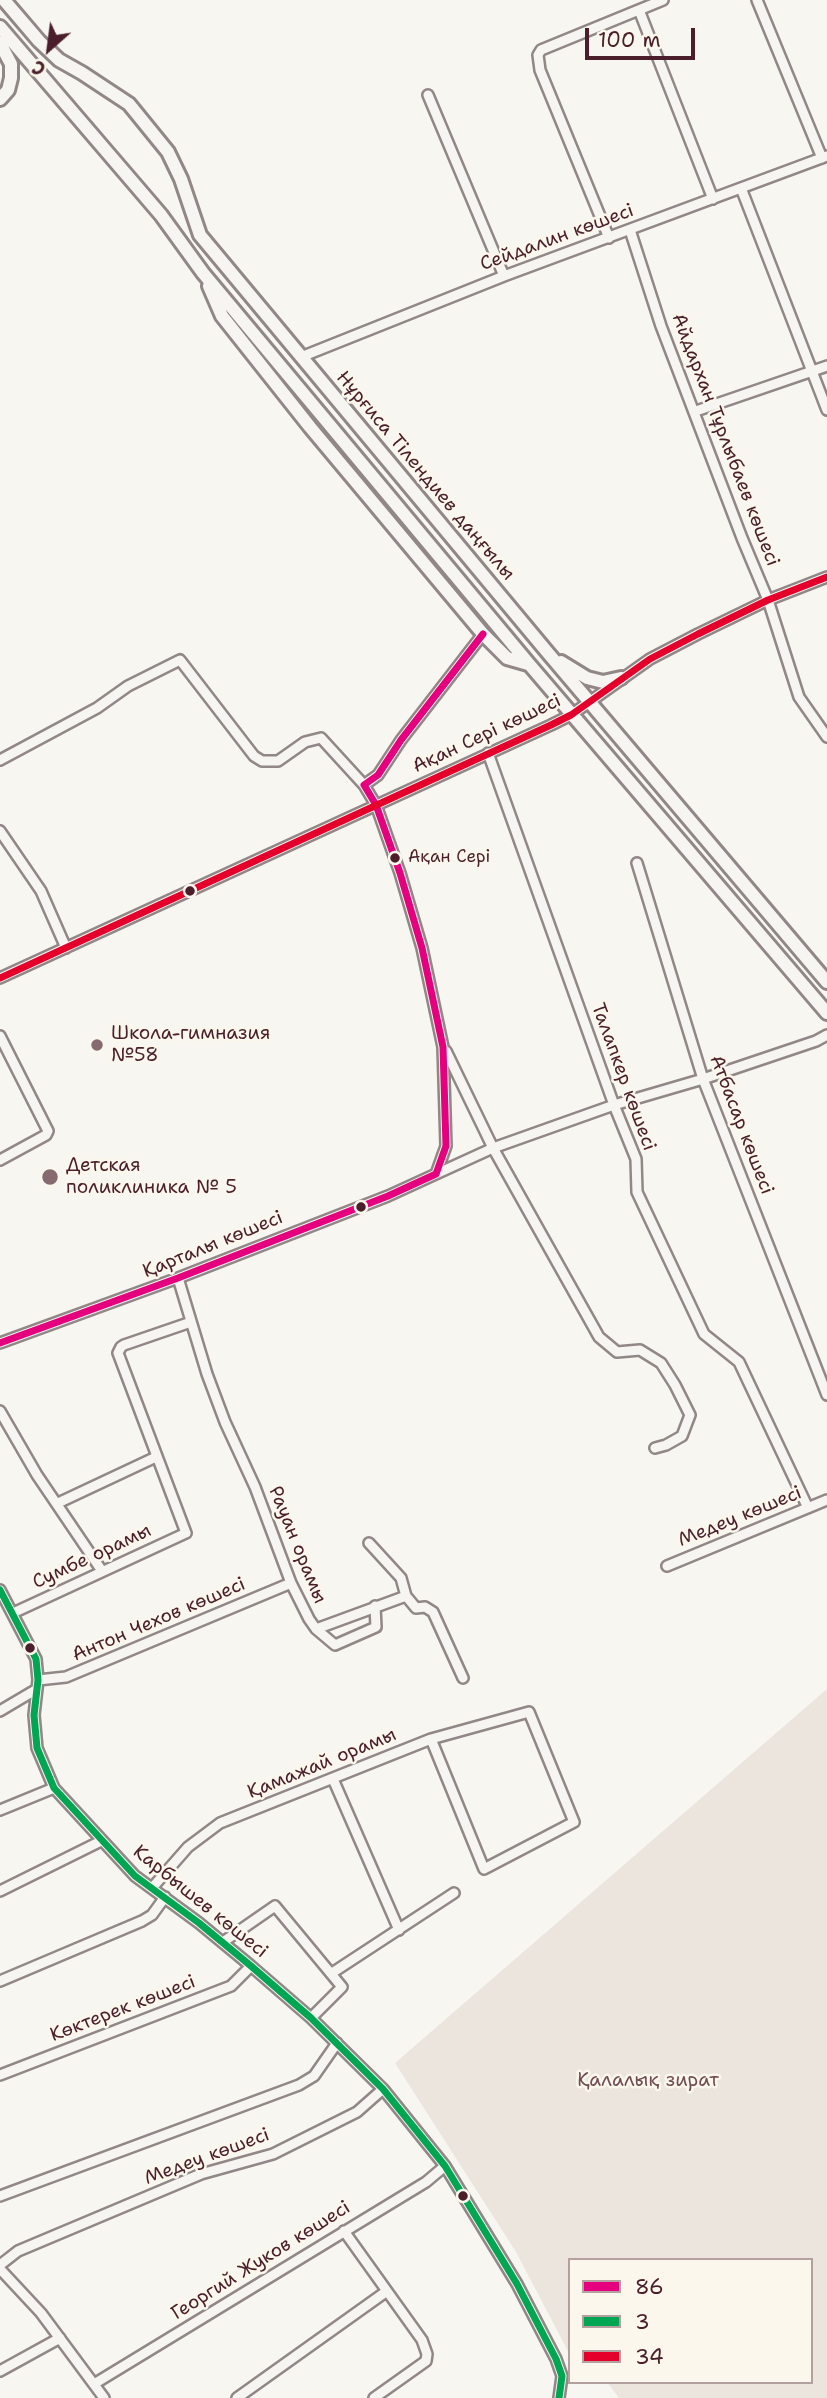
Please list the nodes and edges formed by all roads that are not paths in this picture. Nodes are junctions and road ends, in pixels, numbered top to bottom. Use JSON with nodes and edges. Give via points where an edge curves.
{"nodes":[{"id":1,"x":4,"y":0,"type":"edge"},
{"id":2,"x":663,"y":0,"type":"edge"},
{"id":3,"x":757,"y":0,"type":"edge"},
{"id":4,"x":639,"y":10,"type":"junction"},
{"id":5,"x":0,"y":27,"type":"edge"},
{"id":6,"x":0,"y":43,"type":"edge"},
{"id":7,"x":428,"y":95,"type":"dead end"},
{"id":8,"x":0,"y":99,"type":"edge"},
{"id":9,"x":825,"y":157,"type":"edge"},
{"id":10,"x":741,"y":188,"type":"junction"},
{"id":11,"x":713,"y":200,"type":"junction"},
{"id":12,"x":630,"y":230,"type":"junction"},
{"id":13,"x":200,"y":235,"type":"junction"},
{"id":14,"x":609,"y":238,"type":"junction"},
{"id":15,"x":185,"y":247,"type":"junction"},
{"id":16,"x":203,"y":273,"type":"junction"},
{"id":17,"x":504,"y":276,"type":"junction"},
{"id":18,"x":301,"y":357,"type":"junction"},
{"id":19,"x":827,"y":366,"type":"edge"},
{"id":20,"x":813,"y":372,"type":"junction"},
{"id":21,"x":827,"y":410,"type":"edge"},
{"id":22,"x":696,"y":411,"type":"junction"},
{"id":23,"x":374,"y":444,"type":"junction"},
{"id":24,"x":355,"y":456,"type":"junction"},
{"id":25,"x":456,"y":577,"type":"junction"},
{"id":26,"x":827,"y":578,"type":"edge"},
{"id":27,"x":768,"y":600,"type":"junction"},
{"id":28,"x":467,"y":615,"type":"junction"},
{"id":29,"x":483,"y":634,"type":"junction"},
{"id":30,"x":548,"y":653,"type":"junction"},
{"id":31,"x":529,"y":664,"type":"junction"},
{"id":32,"x":621,"y":678,"type":"junction"},
{"id":33,"x":590,"y":702,"type":"junction"},
{"id":34,"x":571,"y":715,"type":"junction"},
{"id":35,"x":826,"y":735,"type":"edge"},
{"id":36,"x":488,"y":753,"type":"junction"},
{"id":37,"x":0,"y":760,"type":"edge"},
{"id":38,"x":364,"y":785,"type":"junction"},
{"id":39,"x":376,"y":805,"type":"junction"},
{"id":40,"x":0,"y":831,"type":"edge"},
{"id":41,"x":637,"y":863,"type":"dead end"},
{"id":42,"x":66,"y":948,"type":"junction"},
{"id":43,"x":0,"y":978,"type":"edge"},
{"id":44,"x":827,"y":982,"type":"edge"},
{"id":45,"x":827,"y":1013,"type":"edge"},
{"id":46,"x":827,"y":1035,"type":"edge"},
{"id":47,"x":0,"y":1036,"type":"edge"},
{"id":48,"x":443,"y":1047,"type":"junction"},
{"id":49,"x":703,"y":1079,"type":"junction"},
{"id":50,"x":614,"y":1105,"type":"junction"},
{"id":51,"x":493,"y":1148,"type":"junction"},
{"id":52,"x":0,"y":1160,"type":"edge"},
{"id":53,"x":436,"y":1174,"type":"junction"},
{"id":54,"x":178,"y":1278,"type":"junction"},
{"id":55,"x":191,"y":1322,"type":"junction"},
{"id":56,"x":0,"y":1343,"type":"edge"},
{"id":57,"x":827,"y":1395,"type":"edge"},
{"id":58,"x":0,"y":1411,"type":"edge"},
{"id":59,"x":654,"y":1448,"type":"dead end"},
{"id":60,"x":156,"y":1457,"type":"junction"},
{"id":61,"x":827,"y":1500,"type":"edge"},
{"id":62,"x":58,"y":1503,"type":"junction"},
{"id":63,"x":808,"y":1508,"type":"junction"},
{"id":64,"x":369,"y":1543,"type":"dead end"},
{"id":65,"x":667,"y":1566,"type":"dead end"},
{"id":66,"x":102,"y":1571,"type":"junction"},
{"id":67,"x":291,"y":1583,"type":"junction"},
{"id":68,"x":0,"y":1590,"type":"edge"},
{"id":69,"x":406,"y":1596,"type":"junction"},
{"id":70,"x":375,"y":1606,"type":"junction"},
{"id":71,"x":7,"y":1610,"type":"edge"},
{"id":72,"x":316,"y":1629,"type":"junction"},
{"id":73,"x":464,"y":1678,"type":"dead end"},
{"id":74,"x":37,"y":1684,"type":"junction"},
{"id":75,"x":0,"y":1711,"type":"edge"},
{"id":76,"x":431,"y":1739,"type":"junction"},
{"id":77,"x":333,"y":1779,"type":"junction"},
{"id":78,"x":54,"y":1788,"type":"junction"},
{"id":79,"x":0,"y":1810,"type":"edge"},
{"id":80,"x":101,"y":1840,"type":"junction"},
{"id":81,"x":152,"y":1888,"type":"junction"},
{"id":82,"x":0,"y":1891,"type":"edge"},
{"id":83,"x":454,"y":1893,"type":"dead end"},
{"id":84,"x":165,"y":1897,"type":"junction"},
{"id":85,"x":399,"y":1930,"type":"junction"},
{"id":86,"x":223,"y":1942,"type":"junction"},
{"id":87,"x":251,"y":1966,"type":"junction"},
{"id":88,"x":332,"y":1973,"type":"junction"},
{"id":89,"x":0,"y":1982,"type":"edge"},
{"id":90,"x":311,"y":2018,"type":"junction"},
{"id":91,"x":337,"y":2043,"type":"junction"},
{"id":92,"x":0,"y":2075,"type":"edge"},
{"id":93,"x":383,"y":2089,"type":"junction"},
{"id":94,"x":445,"y":2166,"type":"junction"},
{"id":95,"x":0,"y":2196,"type":"edge"},
{"id":96,"x":344,"y":2231,"type":"junction"},
{"id":97,"x":0,"y":2267,"type":"edge"},
{"id":98,"x":387,"y":2291,"type":"junction"},
{"id":99,"x":60,"y":2338,"type":"junction"},
{"id":100,"x":0,"y":2371,"type":"edge"},
{"id":101,"x":94,"y":2384,"type":"junction"},
{"id":102,"x":104,"y":2398,"type":"edge"},
{"id":103,"x":237,"y":2398,"type":"edge"},
{"id":104,"x":374,"y":2398,"type":"edge"},
{"id":105,"x":559,"y":2398,"type":"edge"}],
"edges":[{"from":1,"to":13,"type":"main road","name":"Нұрғиса Тілендиев даңғылы","via":[[59,60],[129,104],[174,163]]},
{"from":2,"to":4,"type":"street"},
{"from":3,"to":9,"type":"street"},
{"from":4,"to":11,"type":"street"},
{"from":4,"to":14,"type":"street","via":[[538,55],[540,70]]},
{"from":5,"to":15,"type":"main road","name":"Нұрғиса Тілендиев даңғылы"},
{"from":6,"to":8,"type":"main road","via":[[11,64],[12,78]]},
{"from":7,"to":17,"type":"street"},
{"from":9,"to":10,"type":"street","name":"Сейдалин көшесі"},
{"from":10,"to":11,"type":"street","name":"Сейдалин көшесі"},
{"from":10,"to":20,"type":"street"},
{"from":11,"to":12,"type":"street","name":"Сейдалин көшесі"},
{"from":12,"to":14,"type":"street","name":"Сейдалин көшесі"},
{"from":12,"to":22,"type":"street","name":"Айдархан Тұрлыбаев көшесі","via":[[661,326]]},
{"from":13,"to":15,"type":"main road"},
{"from":13,"to":18,"type":"main road","name":"Нұрғиса Тілендиев даңғылы"},
{"from":14,"to":17,"type":"street","name":"Сейдалин көшесі"},
{"from":15,"to":16,"type":"main road","name":"Нұрғиса Тілендиев даңғылы"},
{"from":16,"to":24,"type":"main road","name":"Нұрғиса Тілендиев даңғылы"},
{"from":16,"to":28,"type":"main road","via":[[222,316]]},
{"from":17,"to":18,"type":"street","name":"Сейдалин көшесі"},
{"from":18,"to":23,"type":"main road","name":"Нұрғиса Тілендиев даңғылы"},
{"from":19,"to":20,"type":"street"},
{"from":20,"to":21,"type":"street"},
{"from":20,"to":22,"type":"street"},
{"from":22,"to":27,"type":"street","name":"Айдархан Тұрлыбаев көшесі"},
{"from":23,"to":24,"type":"main road","via":[[366,454]]},
{"from":23,"to":30,"type":"main road","name":"Нұрғиса Тілендиев даңғылы"},
{"from":24,"to":25,"type":"main road","name":"Нұрғиса Тілендиев даңғылы"},
{"from":25,"to":28,"type":"main road"},
{"from":25,"to":31,"type":"main road","name":"Нұрғиса Тілендиев даңғылы"},
{"from":26,"to":27,"type":"street","name":"Ақан Сері көшесі"},
{"from":27,"to":32,"type":"street","name":"Ақан Сері көшесі"},
{"from":27,"to":35,"type":"street","name":"Айдархан Тұрлыбаев көшесі","via":[[799,697]]},
{"from":28,"to":29,"type":"main road"},
{"from":29,"to":31,"type":"main road","via":[[507,658]]},
{"from":29,"to":38,"type":"street","via":[[378,775]]},
{"from":30,"to":32,"type":"main road","via":[[587,678],[603,682]]},
{"from":30,"to":33,"type":"main road","name":"Нұрғиса Тілендиев даңғылы"},
{"from":31,"to":34,"type":"main road","name":"Нұрғиса Тілендиев даңғылы"},
{"from":32,"to":33,"type":"street","name":"Ақан Сері көшесі"},
{"from":33,"to":34,"type":"street","name":"Ақан Сері көшесі"},
{"from":33,"to":44,"type":"main road","name":"Нұрғиса Тілендиев даңғылы"},
{"from":34,"to":36,"type":"street","name":"Ақан Сері көшесі"},
{"from":34,"to":45,"type":"main road","name":"Нұрғиса Тілендиев даңғылы"},
{"from":36,"to":39,"type":"street","name":"Ақан Сері көшесі"},
{"from":36,"to":50,"type":"street","name":"Талапкер көшесі"},
{"from":37,"to":38,"type":"street","via":[[180,660],[254,756],[278,761],[305,742],[321,738]]},
{"from":38,"to":39,"type":"street"},
{"from":39,"to":42,"type":"street","name":"Ақан Сері көшесі"},
{"from":39,"to":48,"type":"street","via":[[422,948]]},
{"from":40,"to":42,"type":"street","via":[[41,891]]},
{"from":41,"to":49,"type":"street","name":"Атбасар көшесі"},
{"from":42,"to":43,"type":"street","name":"Ақан Сері көшесі"},
{"from":46,"to":49,"type":"street","name":"Қарталы көшесі"},
{"from":47,"to":52,"type":"street","via":[[48,1131]]},
{"from":48,"to":51,"type":"street"},
{"from":48,"to":53,"type":"street","via":[[446,1146]]},
{"from":49,"to":50,"type":"street","name":"Қарталы көшесі"},
{"from":49,"to":57,"type":"street","name":"Атбасар көшесі"},
{"from":50,"to":51,"type":"street","name":"Қарталы көшесі"},
{"from":50,"to":63,"type":"street","name":"Талапкер көшесі","via":[[636,1159],[637,1192],[704,1334],[739,1362]]},
{"from":51,"to":53,"type":"street","name":"Қарталы көшесі"},
{"from":51,"to":59,"type":"street","via":[[599,1337],[617,1352],[640,1350],[661,1363],[675,1385],[691,1415],[682,1436]]},
{"from":53,"to":54,"type":"street","name":"Қарталы көшесі"},
{"from":54,"to":55,"type":"street","name":"Рауан орамы"},
{"from":54,"to":56,"type":"street","name":"Қарталы көшесі"},
{"from":55,"to":60,"type":"street","via":[[119,1350]]},
{"from":55,"to":67,"type":"street","name":"Рауан орамы","via":[[225,1422]]},
{"from":58,"to":62,"type":"street"},
{"from":60,"to":62,"type":"street"},
{"from":60,"to":66,"type":"street","name":"Сумбе орамы","via":[[186,1533]]},
{"from":61,"to":63,"type":"street","name":"Медеу көшесі"},
{"from":62,"to":66,"type":"street"},
{"from":63,"to":65,"type":"street","name":"Медеу көшесі"},
{"from":64,"to":69,"type":"street","via":[[401,1578]]},
{"from":66,"to":71,"type":"street","name":"Сумбе орамы"},
{"from":67,"to":72,"type":"street","name":"Рауан орамы"},
{"from":67,"to":74,"type":"street","name":"Антон Чехов көшесі","via":[[66,1677]]},
{"from":68,"to":71,"type":"street","name":"Карбышев көшесі"},
{"from":69,"to":70,"type":"street","name":"Рауан орамы"},
{"from":69,"to":73,"type":"street","via":[[416,1608],[433,1612]]},
{"from":70,"to":72,"type":"street","name":"Рауан орамы"},
{"from":70,"to":72,"type":"street","via":[[376,1627],[335,1645]]},
{"from":71,"to":74,"type":"street","name":"Карбышев көшесі","via":[[36,1659]]},
{"from":74,"to":75,"type":"street","name":"Антон Чехов көшесі"},
{"from":74,"to":78,"type":"street","name":"Карбышев көшесі","via":[[37,1748]]},
{"from":76,"to":76,"type":"street","name":"Қамажай орамы","via":[[484,1869],[575,1822],[529,1712]]},
{"from":76,"to":77,"type":"street","name":"Қамажай орамы"},
{"from":77,"to":81,"type":"street","name":"Қамажай орамы","via":[[220,1823],[188,1847]]},
{"from":77,"to":85,"type":"street"},
{"from":78,"to":79,"type":"street"},
{"from":78,"to":80,"type":"street","name":"Карбышев көшесі"},
{"from":80,"to":81,"type":"street","name":"Карбышев көшесі"},
{"from":80,"to":82,"type":"street"},
{"from":81,"to":84,"type":"street","name":"Карбышев көшесі"},
{"from":83,"to":85,"type":"street"},
{"from":84,"to":86,"type":"street","name":"Карбышев көшесі"},
{"from":84,"to":89,"type":"street","via":[[142,1921]]},
{"from":85,"to":88,"type":"street"},
{"from":86,"to":87,"type":"street","name":"Карбышев көшесі"},
{"from":86,"to":88,"type":"street","via":[[275,1906]]},
{"from":87,"to":90,"type":"street","name":"Карбышев көшесі"},
{"from":87,"to":92,"type":"street","name":"Көктерек көшесі","via":[[231,1986]]},
{"from":88,"to":90,"type":"street","via":[[342,1987]]},
{"from":90,"to":91,"type":"street","name":"Карбышев көшесі"},
{"from":91,"to":93,"type":"street","name":"Карбышев көшесі"},
{"from":91,"to":95,"type":"street","name":"Медеу көшесі","via":[[314,2076],[299,2085]]},
{"from":93,"to":94,"type":"street","name":"Карбышев көшесі"},
{"from":93,"to":97,"type":"street","name":"Медеу көшесі","via":[[357,2112],[273,2154],[201,2174],[18,2251]]},
{"from":94,"to":96,"type":"street","name":"Георгий Жуков көшесі"},
{"from":94,"to":105,"type":"street","name":"Карбышев көшесі","via":[[517,2284],[556,2359],[563,2385]]},
{"from":96,"to":98,"type":"street"},
{"from":96,"to":101,"type":"street","name":"Георгий Жуков көшесі"},
{"from":97,"to":99,"type":"street"},
{"from":98,"to":103,"type":"street"},
{"from":98,"to":104,"type":"street","via":[[428,2354],[426,2361]]},
{"from":99,"to":100,"type":"street"},
{"from":99,"to":101,"type":"street"},
{"from":101,"to":102,"type":"street"}]}
